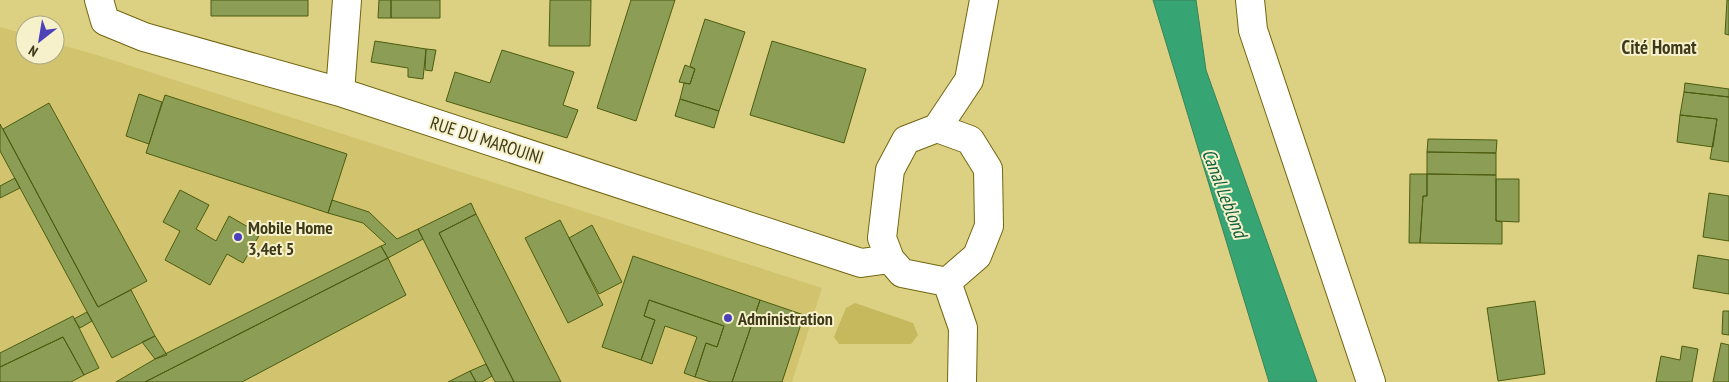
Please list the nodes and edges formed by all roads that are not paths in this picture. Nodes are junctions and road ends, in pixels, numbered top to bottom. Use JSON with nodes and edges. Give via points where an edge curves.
{"nodes":[{"id":1,"x":99,"y":0,"type":"edge"},
{"id":2,"x":347,"y":0,"type":"edge"},
{"id":3,"x":984,"y":0,"type":"edge"},
{"id":4,"x":1250,"y":0,"type":"edge"},
{"id":5,"x":340,"y":92,"type":"junction"},
{"id":6,"x":937,"y":128,"type":"junction"},
{"id":7,"x":890,"y":259,"type":"junction"},
{"id":8,"x":947,"y":282,"type":"junction"},
{"id":9,"x":962,"y":382,"type":"edge"},
{"id":10,"x":1371,"y":382,"type":"edge"}],
"edges":[{"from":1,"to":5,"type":"street","name":"RUE DU MAROUINI","via":[[105,21],[144,37]]},
{"from":2,"to":5,"type":"street"},
{"from":3,"to":6,"type":"street","via":[[969,80]]},
{"from":4,"to":10,"type":"street","via":[[1253,30]]},
{"from":5,"to":7,"type":"street","name":"RUE DU MAROUINI","via":[[860,263]]},
{"from":6,"to":7,"type":"street","via":[[906,140],[890,170],[882,238]]},
{"from":6,"to":8,"type":"street","via":[[970,140],[988,169],[989,226],[977,256]]},
{"from":7,"to":8,"type":"street","via":[[902,273]]},
{"from":8,"to":9,"type":"street","via":[[962,328]]}]}
